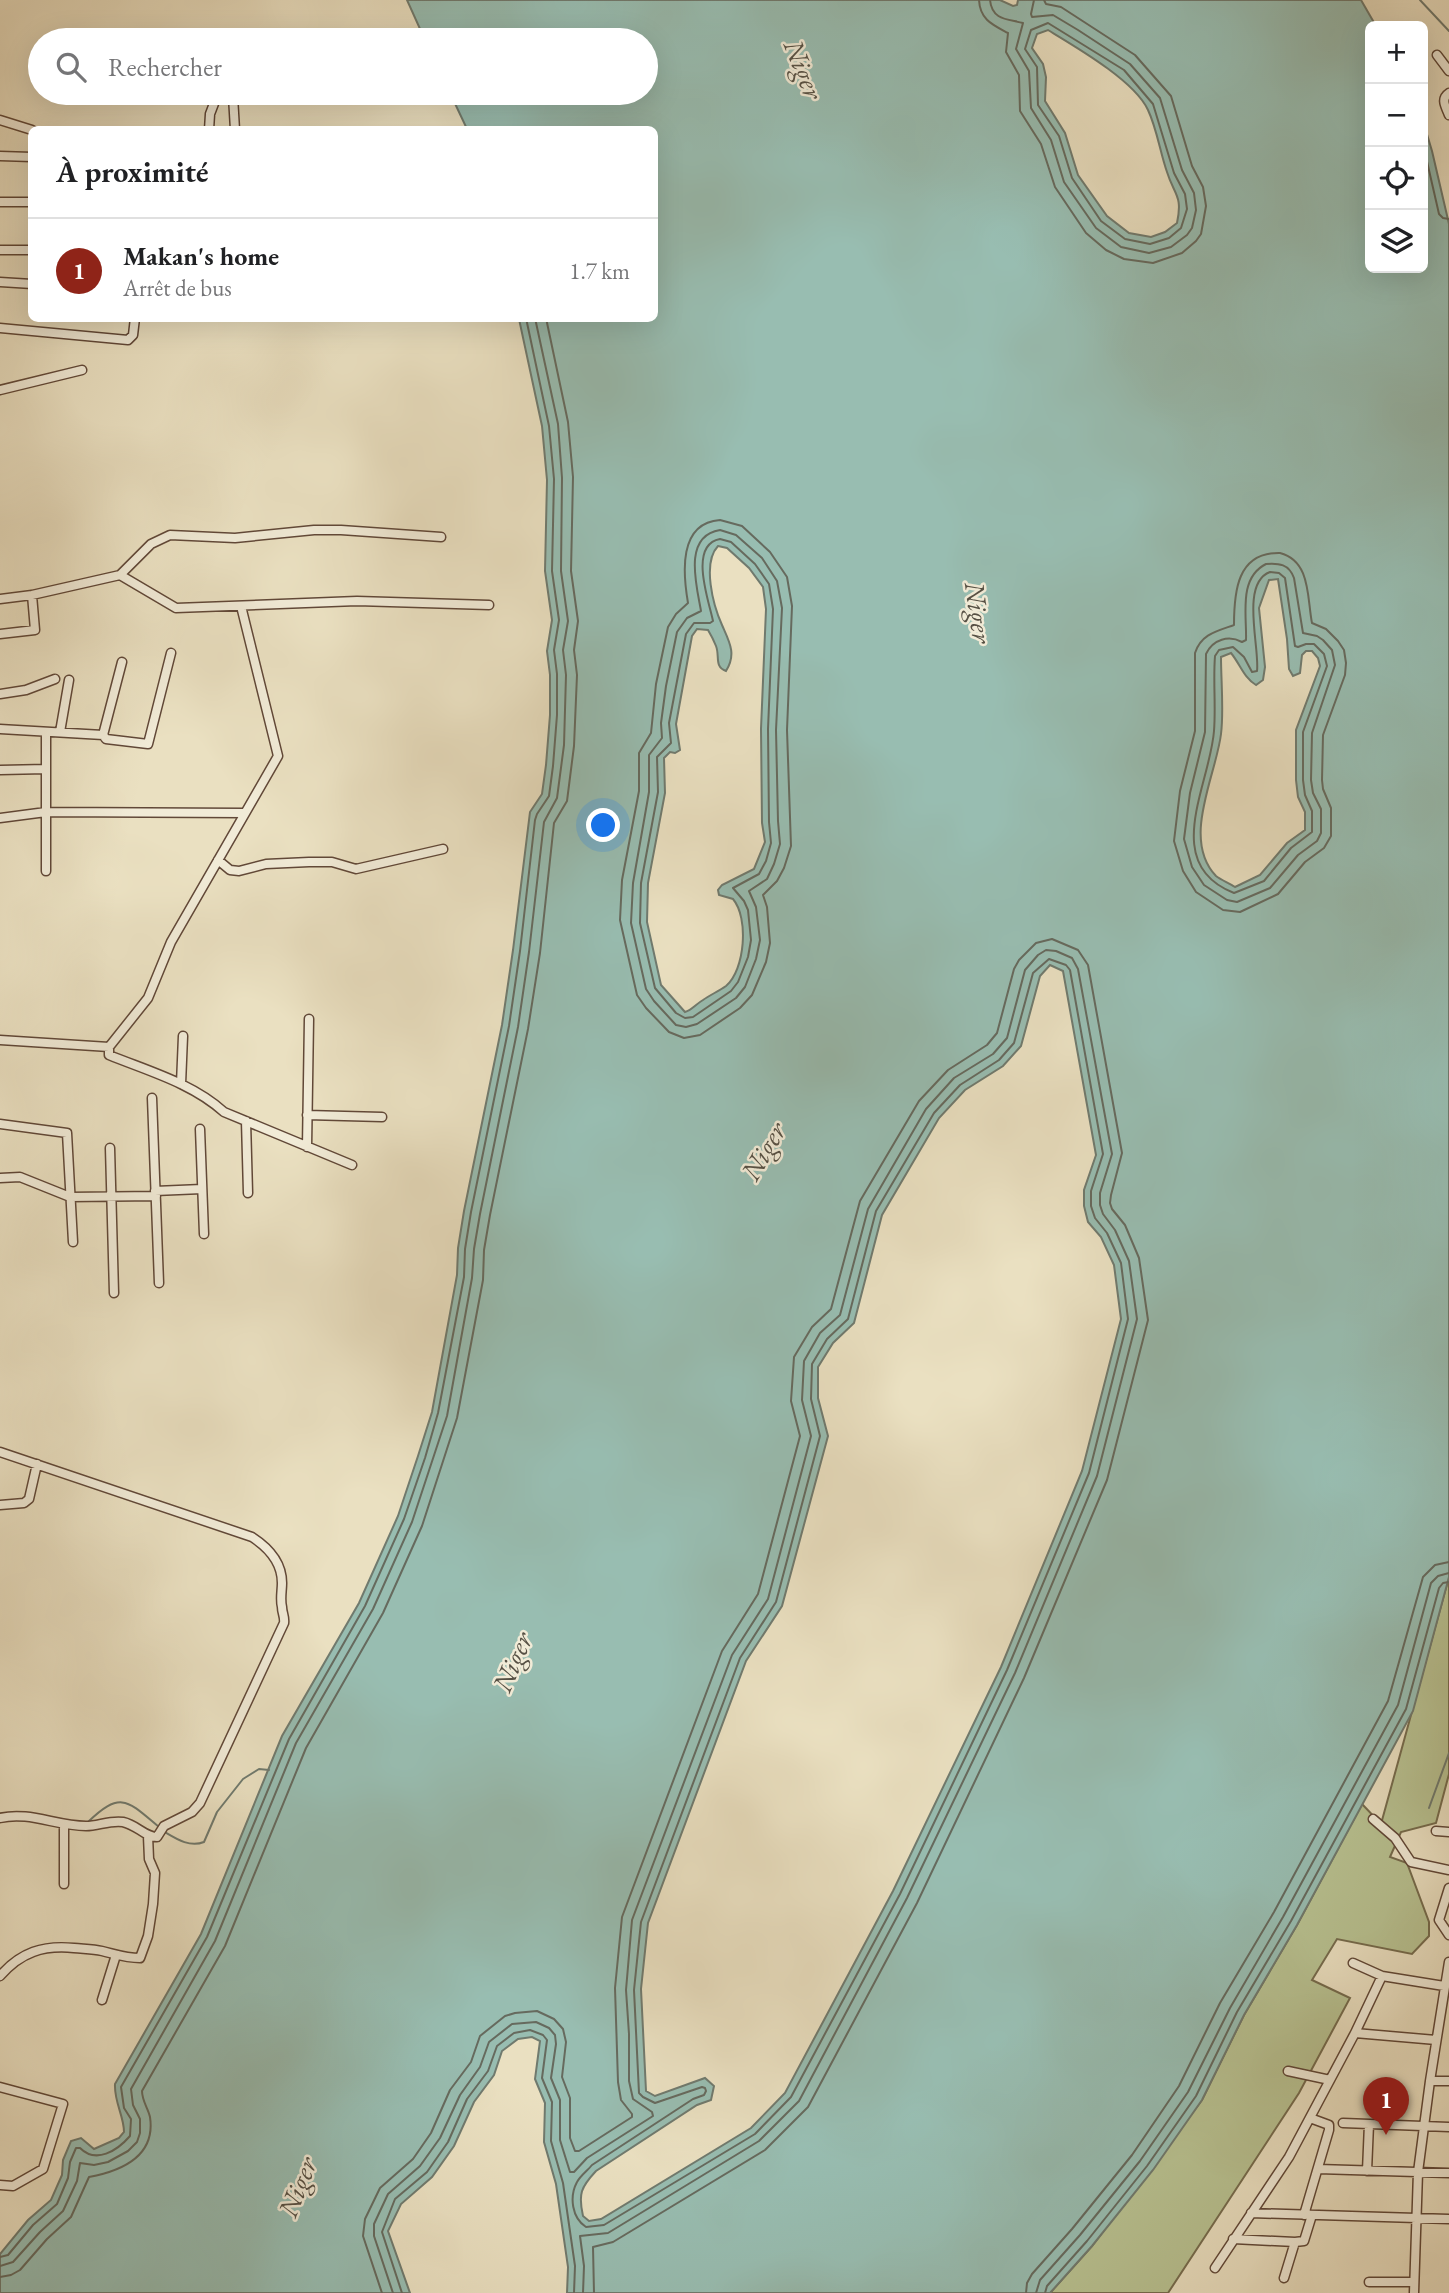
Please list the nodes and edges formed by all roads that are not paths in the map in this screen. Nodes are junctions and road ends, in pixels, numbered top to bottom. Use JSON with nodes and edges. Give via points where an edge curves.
{"nodes":[{"id":1,"x":1437,"y":55,"type":"dead end"},
{"id":2,"x":1449,"y":71,"type":"edge"},
{"id":3,"x":1449,"y":93,"type":"edge"},
{"id":4,"x":213,"y":105,"type":"edge"},
{"id":5,"x":234,"y":105,"type":"edge"},
{"id":6,"x":1449,"y":115,"type":"edge"},
{"id":7,"x":0,"y":120,"type":"edge"},
{"id":8,"x":209,"y":126,"type":"edge"},
{"id":9,"x":235,"y":126,"type":"edge"},
{"id":10,"x":28,"y":129,"type":"edge"},
{"id":11,"x":0,"y":156,"type":"edge"},
{"id":12,"x":28,"y":157,"type":"edge"},
{"id":13,"x":0,"y":202,"type":"edge"},
{"id":14,"x":28,"y":202,"type":"edge"},
{"id":15,"x":0,"y":250,"type":"edge"},
{"id":16,"x":28,"y":250,"type":"edge"},
{"id":17,"x":0,"y":282,"type":"edge"},
{"id":18,"x":28,"y":284,"type":"edge"},
{"id":19,"x":135,"y":322,"type":"edge"},
{"id":20,"x":0,"y":328,"type":"edge"},
{"id":21,"x":82,"y":370,"type":"dead end"},
{"id":22,"x":0,"y":390,"type":"edge"},
{"id":23,"x":441,"y":537,"type":"dead end"},
{"id":24,"x":120,"y":575,"type":"junction"},
{"id":25,"x":32,"y":595,"type":"junction"},
{"id":26,"x":0,"y":599,"type":"edge"},
{"id":27,"x":241,"y":606,"type":"junction"},
{"id":28,"x":489,"y":606,"type":"dead end"},
{"id":29,"x":0,"y":634,"type":"edge"},
{"id":30,"x":171,"y":653,"type":"dead end"},
{"id":31,"x":122,"y":662,"type":"dead end"},
{"id":32,"x":55,"y":678,"type":"dead end"},
{"id":33,"x":69,"y":680,"type":"dead end"},
{"id":34,"x":0,"y":694,"type":"edge"},
{"id":35,"x":0,"y":729,"type":"edge"},
{"id":36,"x":46,"y":732,"type":"junction"},
{"id":37,"x":60,"y":733,"type":"junction"},
{"id":38,"x":103,"y":735,"type":"junction"},
{"id":39,"x":46,"y":769,"type":"junction"},
{"id":40,"x":0,"y":770,"type":"edge"},
{"id":41,"x":46,"y":812,"type":"junction"},
{"id":42,"x":244,"y":813,"type":"junction"},
{"id":43,"x":0,"y":818,"type":"edge"},
{"id":44,"x":443,"y":849,"type":"dead end"},
{"id":45,"x":218,"y":860,"type":"junction"},
{"id":46,"x":46,"y":871,"type":"dead end"},
{"id":47,"x":309,"y":1019,"type":"dead end"},
{"id":48,"x":183,"y":1036,"type":"dead end"},
{"id":49,"x":0,"y":1040,"type":"edge"},
{"id":50,"x":109,"y":1047,"type":"junction"},
{"id":51,"x":181,"y":1084,"type":"junction"},
{"id":52,"x":152,"y":1098,"type":"dead end"},
{"id":53,"x":307,"y":1115,"type":"junction"},
{"id":54,"x":382,"y":1117,"type":"dead end"},
{"id":55,"x":246,"y":1121,"type":"junction"},
{"id":56,"x":0,"y":1124,"type":"edge"},
{"id":57,"x":200,"y":1129,"type":"dead end"},
{"id":58,"x":307,"y":1147,"type":"junction"},
{"id":59,"x":110,"y":1148,"type":"dead end"},
{"id":60,"x":352,"y":1166,"type":"dead end"},
{"id":61,"x":0,"y":1178,"type":"edge"},
{"id":62,"x":202,"y":1189,"type":"junction"},
{"id":63,"x":155,"y":1193,"type":"junction"},
{"id":64,"x":248,"y":1193,"type":"dead end"},
{"id":65,"x":111,"y":1196,"type":"junction"},
{"id":66,"x":70,"y":1197,"type":"junction"},
{"id":67,"x":204,"y":1234,"type":"dead end"},
{"id":68,"x":73,"y":1242,"type":"dead end"},
{"id":69,"x":159,"y":1283,"type":"dead end"},
{"id":70,"x":114,"y":1293,"type":"dead end"},
{"id":71,"x":0,"y":1451,"type":"edge"},
{"id":72,"x":37,"y":1464,"type":"junction"},
{"id":73,"x":0,"y":1505,"type":"edge"},
{"id":74,"x":0,"y":1818,"type":"edge"},
{"id":75,"x":1373,"y":1819,"type":"dead end"},
{"id":76,"x":64,"y":1824,"type":"junction"},
{"id":77,"x":1436,"y":1831,"type":"dead end"},
{"id":78,"x":1449,"y":1832,"type":"edge"},
{"id":79,"x":148,"y":1836,"type":"junction"},
{"id":80,"x":1449,"y":1870,"type":"edge"},
{"id":81,"x":64,"y":1884,"type":"dead end"},
{"id":82,"x":1449,"y":1888,"type":"edge"},
{"id":83,"x":1449,"y":1935,"type":"edge"},
{"id":84,"x":116,"y":1955,"type":"junction"},
{"id":85,"x":1449,"y":1962,"type":"edge"},
{"id":86,"x":1353,"y":1963,"type":"dead end"},
{"id":87,"x":0,"y":1976,"type":"edge"},
{"id":88,"x":1382,"y":1976,"type":"junction"},
{"id":89,"x":1444,"y":1986,"type":"junction"},
{"id":90,"x":102,"y":2000,"type":"dead end"},
{"id":91,"x":1354,"y":2033,"type":"junction"},
{"id":92,"x":1436,"y":2040,"type":"junction"},
{"id":93,"x":1288,"y":2071,"type":"dead end"},
{"id":94,"x":1330,"y":2080,"type":"junction"},
{"id":95,"x":1430,"y":2081,"type":"junction"},
{"id":96,"x":1449,"y":2081,"type":"edge"},
{"id":97,"x":0,"y":2087,"type":"edge"},
{"id":98,"x":63,"y":2104,"type":"junction"},
{"id":99,"x":72,"y":2108,"type":"dead end"},
{"id":100,"x":1310,"y":2118,"type":"junction"},
{"id":101,"x":1343,"y":2123,"type":"dead end"},
{"id":102,"x":1368,"y":2124,"type":"junction"},
{"id":103,"x":1423,"y":2126,"type":"junction"},
{"id":104,"x":1449,"y":2127,"type":"edge"},
{"id":105,"x":1318,"y":2169,"type":"junction"},
{"id":106,"x":1367,"y":2171,"type":"junction"},
{"id":107,"x":1418,"y":2172,"type":"junction"},
{"id":108,"x":1449,"y":2173,"type":"edge"},
{"id":109,"x":0,"y":2185,"type":"edge"},
{"id":110,"x":1251,"y":2213,"type":"junction"},
{"id":111,"x":1308,"y":2215,"type":"junction"},
{"id":112,"x":1416,"y":2218,"type":"junction"},
{"id":113,"x":1449,"y":2219,"type":"edge"},
{"id":114,"x":1233,"y":2239,"type":"junction"},
{"id":115,"x":1295,"y":2242,"type":"junction"},
{"id":116,"x":1215,"y":2268,"type":"dead end"},
{"id":117,"x":1284,"y":2278,"type":"dead end"},
{"id":118,"x":1370,"y":2282,"type":"dead end"},
{"id":119,"x":1414,"y":2282,"type":"junction"},
{"id":120,"x":1414,"y":2293,"type":"edge"}],
"edges":[{"from":1,"to":2,"type":"street"},
{"from":3,"to":6,"type":"street","via":[[1444,97]]},
{"from":4,"to":8,"type":"street"},
{"from":5,"to":9,"type":"street"},
{"from":7,"to":10,"type":"street"},
{"from":11,"to":12,"type":"street"},
{"from":13,"to":14,"type":"street"},
{"from":15,"to":16,"type":"street"},
{"from":17,"to":18,"type":"street"},
{"from":19,"to":20,"type":"street","via":[[128,340]]},
{"from":21,"to":22,"type":"street"},
{"from":23,"to":24,"type":"street","via":[[341,530],[234,538],[170,535],[151,544]]},
{"from":24,"to":25,"type":"street"},
{"from":24,"to":27,"type":"street","via":[[176,608]]},
{"from":25,"to":26,"type":"street"},
{"from":25,"to":29,"type":"street","via":[[36,630]]},
{"from":27,"to":28,"type":"street","via":[[357,601]]},
{"from":27,"to":42,"type":"street","via":[[278,756]]},
{"from":30,"to":38,"type":"street","via":[[148,744]]},
{"from":31,"to":38,"type":"street"},
{"from":32,"to":34,"type":"street"},
{"from":33,"to":37,"type":"street"},
{"from":35,"to":36,"type":"street"},
{"from":36,"to":37,"type":"street"},
{"from":36,"to":39,"type":"street"},
{"from":37,"to":38,"type":"street"},
{"from":39,"to":40,"type":"street"},
{"from":39,"to":41,"type":"street"},
{"from":41,"to":42,"type":"street"},
{"from":41,"to":43,"type":"street"},
{"from":41,"to":46,"type":"street"},
{"from":42,"to":45,"type":"street"},
{"from":44,"to":45,"type":"street","via":[[356,869],[309,862],[239,871]]},
{"from":45,"to":50,"type":"street","via":[[171,942],[148,998]]},
{"from":47,"to":53,"type":"street"},
{"from":48,"to":51,"type":"street"},
{"from":49,"to":50,"type":"street"},
{"from":50,"to":51,"type":"street","via":[[109,1055]]},
{"from":51,"to":55,"type":"street"},
{"from":52,"to":63,"type":"street"},
{"from":53,"to":54,"type":"street"},
{"from":53,"to":58,"type":"street"},
{"from":55,"to":58,"type":"street"},
{"from":55,"to":64,"type":"street"},
{"from":56,"to":66,"type":"street","via":[[67,1133]]},
{"from":57,"to":62,"type":"street"},
{"from":58,"to":60,"type":"street"},
{"from":59,"to":65,"type":"street"},
{"from":61,"to":66,"type":"street","via":[[20,1177]]},
{"from":62,"to":63,"type":"street"},
{"from":62,"to":67,"type":"street"},
{"from":63,"to":65,"type":"street"},
{"from":63,"to":69,"type":"street"},
{"from":65,"to":66,"type":"street"},
{"from":65,"to":70,"type":"street"},
{"from":66,"to":68,"type":"street"},
{"from":71,"to":72,"type":"street"},
{"from":72,"to":73,"type":"street","via":[[29,1499]]},
{"from":72,"to":79,"type":"street","via":[[252,1537],[266,1546],[280,1568],[284,1623],[201,1803],[157,1837]]},
{"from":74,"to":76,"type":"street","via":[[24,1816]]},
{"from":75,"to":80,"type":"street","via":[[1395,1838],[1411,1862]]},
{"from":76,"to":79,"type":"street","via":[[117,1821]]},
{"from":76,"to":81,"type":"street"},
{"from":77,"to":78,"type":"street"},
{"from":79,"to":84,"type":"street","via":[[155,1873],[148,1936],[140,1958]]},
{"from":82,"to":83,"type":"street","via":[[1440,1920]]},
{"from":84,"to":87,"type":"street","via":[[55,1946],[18,1958]]},
{"from":84,"to":90,"type":"street"},
{"from":85,"to":89,"type":"street"},
{"from":86,"to":88,"type":"street"},
{"from":88,"to":89,"type":"street"},
{"from":88,"to":91,"type":"street"},
{"from":89,"to":92,"type":"street"},
{"from":91,"to":92,"type":"street"},
{"from":91,"to":94,"type":"street"},
{"from":92,"to":95,"type":"street"},
{"from":93,"to":94,"type":"street"},
{"from":94,"to":100,"type":"street"},
{"from":95,"to":96,"type":"street"},
{"from":95,"to":103,"type":"street"},
{"from":97,"to":98,"type":"street"},
{"from":98,"to":99,"type":"street"},
{"from":98,"to":109,"type":"street","via":[[43,2169],[13,2186]]},
{"from":100,"to":105,"type":"street","via":[[1329,2125]]},
{"from":100,"to":110,"type":"street"},
{"from":101,"to":102,"type":"street"},
{"from":102,"to":103,"type":"street"},
{"from":102,"to":106,"type":"street"},
{"from":103,"to":104,"type":"street"},
{"from":103,"to":107,"type":"street"},
{"from":105,"to":106,"type":"street"},
{"from":105,"to":111,"type":"street"},
{"from":106,"to":107,"type":"street"},
{"from":107,"to":108,"type":"street"},
{"from":107,"to":112,"type":"street"},
{"from":110,"to":111,"type":"street"},
{"from":110,"to":114,"type":"street"},
{"from":111,"to":112,"type":"street"},
{"from":111,"to":115,"type":"street","via":[[1304,2241]]},
{"from":112,"to":113,"type":"street"},
{"from":112,"to":119,"type":"street"},
{"from":114,"to":115,"type":"street"},
{"from":114,"to":116,"type":"street"},
{"from":115,"to":117,"type":"street"},
{"from":118,"to":119,"type":"street"},
{"from":119,"to":120,"type":"street"}]}
